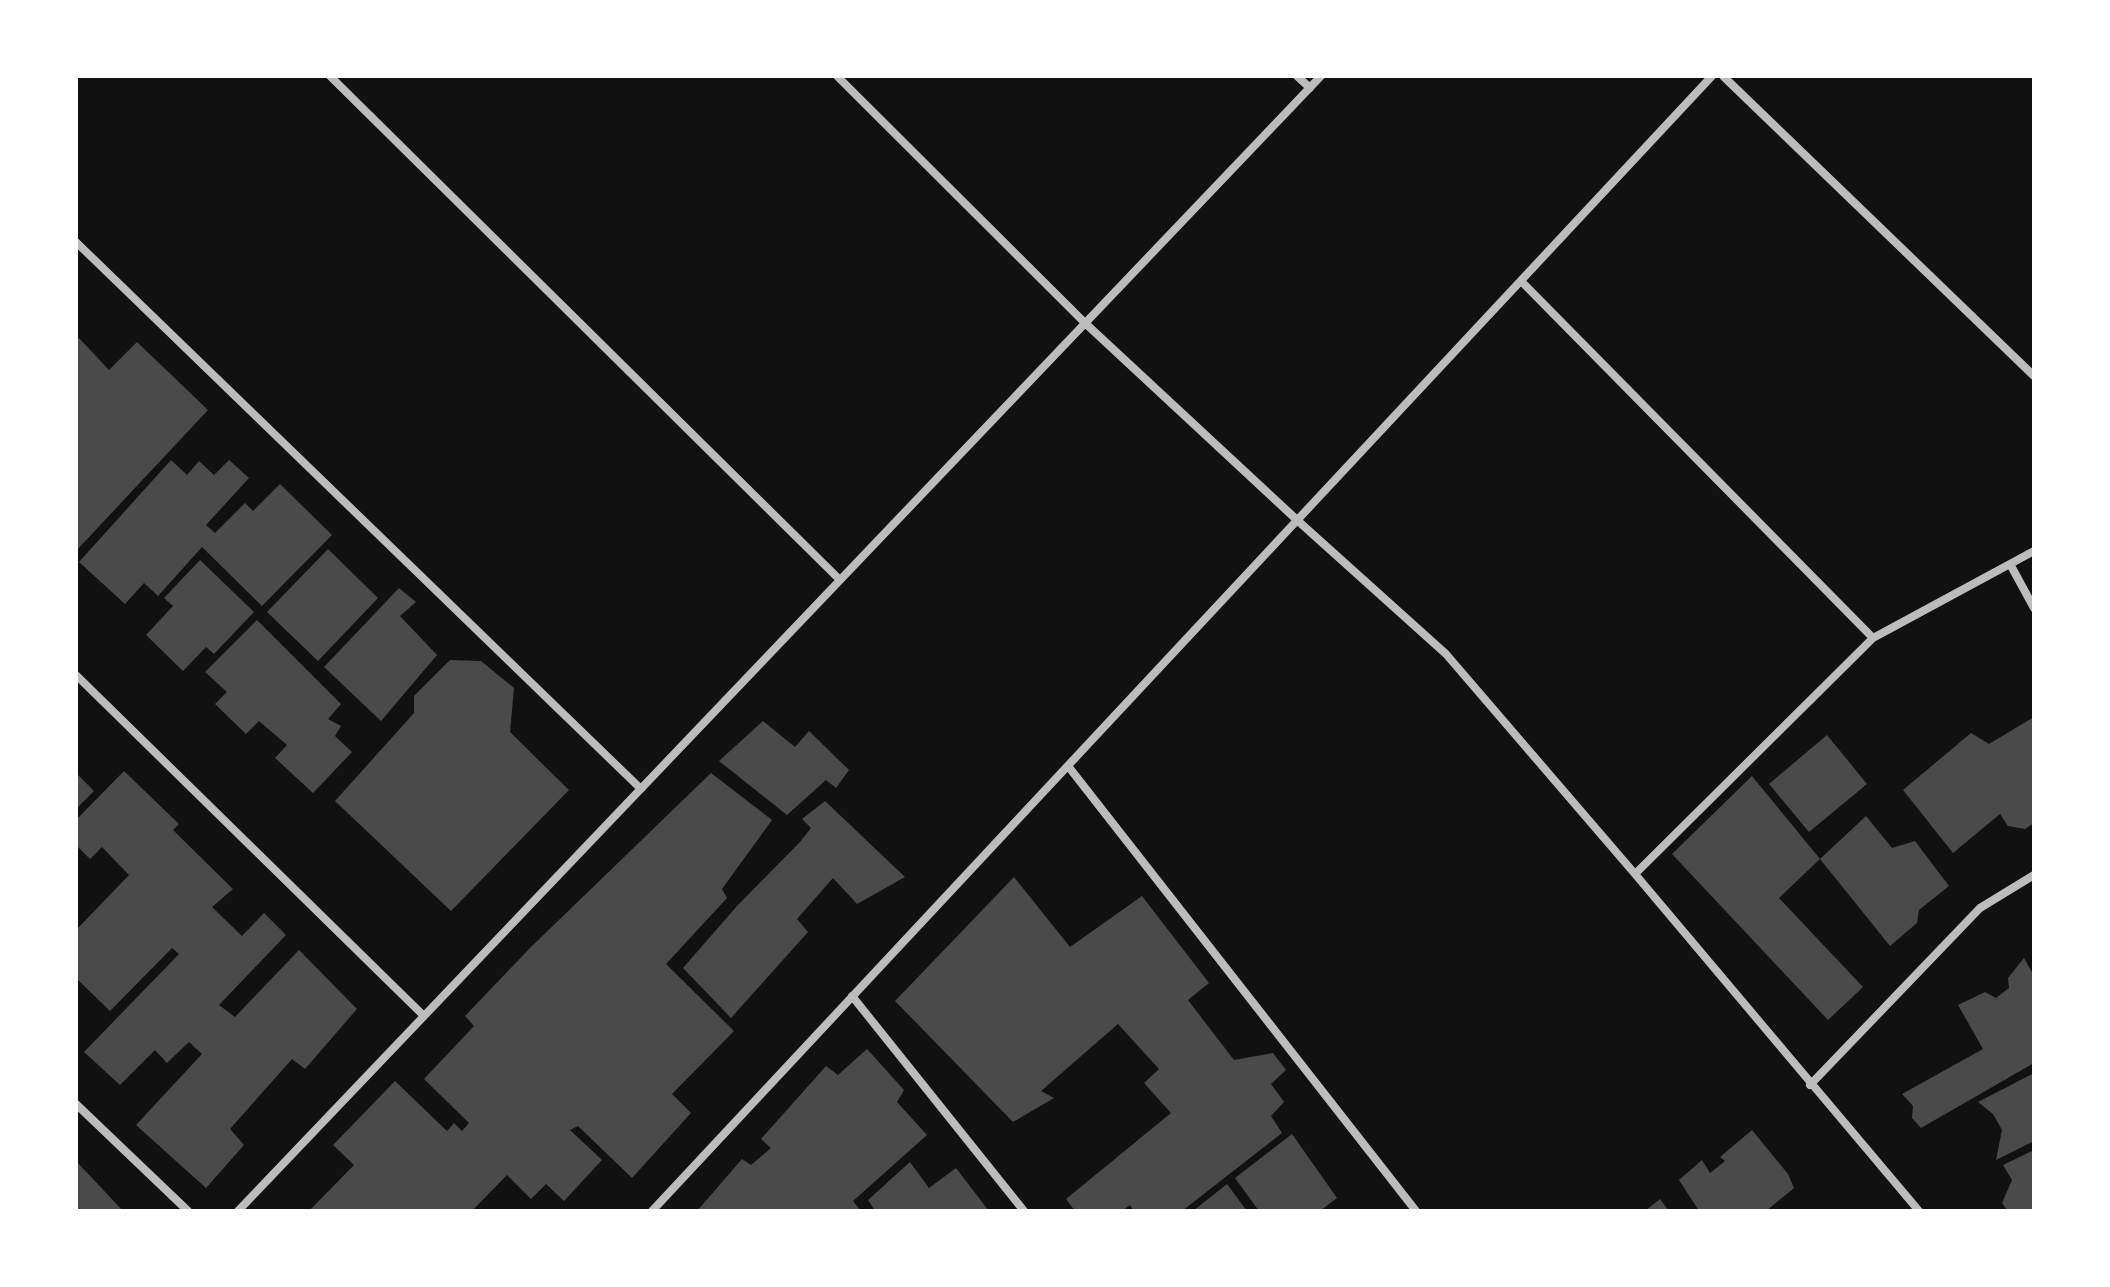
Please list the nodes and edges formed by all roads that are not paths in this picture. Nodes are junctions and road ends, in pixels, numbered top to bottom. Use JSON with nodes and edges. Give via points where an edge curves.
{"nodes":[{"id":1,"x":330,"y":76,"type":"edge"},
{"id":2,"x":837,"y":76,"type":"edge"},
{"id":3,"x":1297,"y":76,"type":"edge"},
{"id":4,"x":1321,"y":76,"type":"edge"},
{"id":5,"x":1712,"y":76,"type":"edge"},
{"id":6,"x":1723,"y":76,"type":"edge"},
{"id":7,"x":1310,"y":88,"type":"junction"},
{"id":8,"x":76,"y":242,"type":"edge"},
{"id":9,"x":1521,"y":281,"type":"junction"},
{"id":10,"x":1085,"y":323,"type":"junction"},
{"id":11,"x":2034,"y":376,"type":"edge"},
{"id":12,"x":1297,"y":520,"type":"junction"},
{"id":13,"x":2034,"y":551,"type":"edge"},
{"id":14,"x":2010,"y":564,"type":"junction"},
{"id":15,"x":840,"y":580,"type":"junction"},
{"id":16,"x":2034,"y":608,"type":"edge"},
{"id":17,"x":1873,"y":638,"type":"junction"},
{"id":18,"x":76,"y":675,"type":"edge"},
{"id":19,"x":1068,"y":766,"type":"junction"},
{"id":20,"x":641,"y":789,"type":"junction"},
{"id":21,"x":1635,"y":874,"type":"junction"},
{"id":22,"x":2034,"y":875,"type":"edge"},
{"id":23,"x":852,"y":996,"type":"junction"},
{"id":24,"x":424,"y":1016,"type":"junction"},
{"id":25,"x":1810,"y":1085,"type":"junction"},
{"id":26,"x":76,"y":1104,"type":"edge"},
{"id":27,"x":188,"y":1211,"type":"edge"},
{"id":28,"x":238,"y":1211,"type":"edge"},
{"id":29,"x":653,"y":1211,"type":"edge"},
{"id":30,"x":1024,"y":1211,"type":"edge"},
{"id":31,"x":1416,"y":1211,"type":"edge"},
{"id":32,"x":1919,"y":1211,"type":"edge"}],
"edges":[{"from":1,"to":15,"type":"street"},
{"from":2,"to":10,"type":"street"},
{"from":3,"to":7,"type":"street"},
{"from":4,"to":7,"type":"street"},
{"from":5,"to":9,"type":"street"},
{"from":6,"to":11,"type":"street"},
{"from":7,"to":10,"type":"street"},
{"from":8,"to":20,"type":"street"},
{"from":9,"to":12,"type":"street"},
{"from":9,"to":17,"type":"street"},
{"from":10,"to":12,"type":"street"},
{"from":10,"to":15,"type":"street"},
{"from":12,"to":19,"type":"street"},
{"from":12,"to":21,"type":"street","via":[[1446,654]]},
{"from":13,"to":14,"type":"street"},
{"from":14,"to":16,"type":"street"},
{"from":14,"to":17,"type":"street"},
{"from":15,"to":20,"type":"street"},
{"from":17,"to":21,"type":"street"},
{"from":18,"to":24,"type":"street"},
{"from":19,"to":23,"type":"street"},
{"from":19,"to":31,"type":"street"},
{"from":20,"to":24,"type":"street"},
{"from":21,"to":25,"type":"street"},
{"from":22,"to":25,"type":"street","via":[[1980,908]]},
{"from":23,"to":29,"type":"street"},
{"from":23,"to":30,"type":"street"},
{"from":24,"to":28,"type":"street"},
{"from":25,"to":32,"type":"street"},
{"from":26,"to":27,"type":"street"}]}
